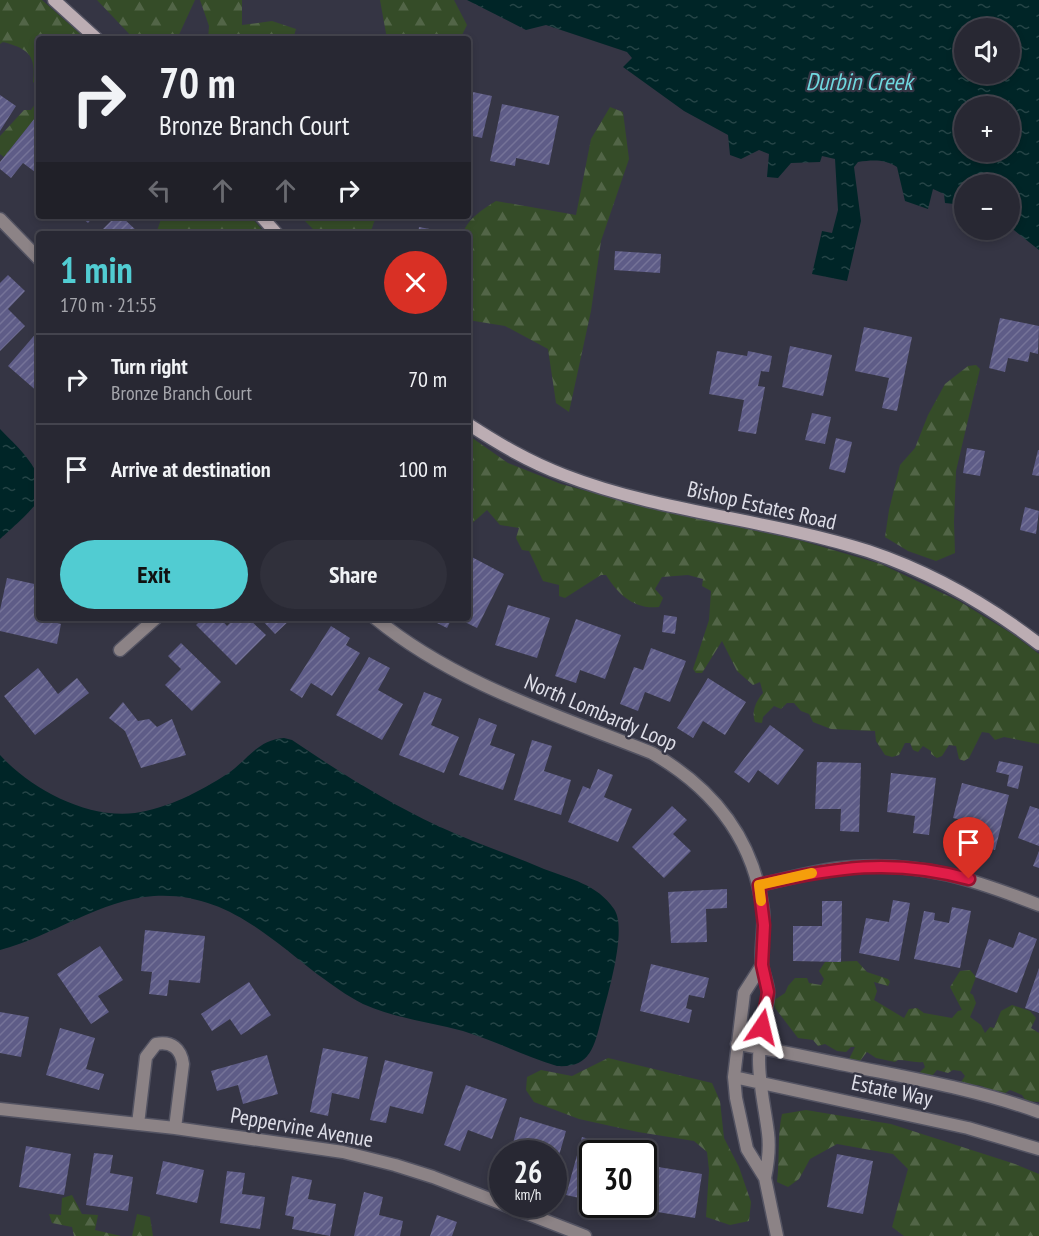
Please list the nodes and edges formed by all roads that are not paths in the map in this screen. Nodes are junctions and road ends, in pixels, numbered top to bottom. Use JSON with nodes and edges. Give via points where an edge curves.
{"nodes":[{"id":1,"x":54,"y":0,"type":"edge"},
{"id":2,"x":94,"y":36,"type":"edge"},
{"id":3,"x":0,"y":219,"type":"edge"},
{"id":4,"x":264,"y":219,"type":"edge"},
{"id":5,"x":274,"y":231,"type":"edge"},
{"id":6,"x":36,"y":256,"type":"edge"},
{"id":7,"x":471,"y":426,"type":"edge"},
{"id":8,"x":153,"y":621,"type":"edge"},
{"id":9,"x":379,"y":621,"type":"edge"},
{"id":10,"x":1039,"y":644,"type":"edge"},
{"id":11,"x":120,"y":650,"type":"dead end"},
{"id":12,"x":759,"y":885,"type":"junction"},
{"id":13,"x":1039,"y":905,"type":"edge"},
{"id":14,"x":762,"y":965,"type":"junction"},
{"id":15,"x":737,"y":1044,"type":"junction"},
{"id":16,"x":760,"y":1047,"type":"junction"},
{"id":17,"x":734,"y":1077,"type":"junction"},
{"id":18,"x":761,"y":1083,"type":"junction"},
{"id":19,"x":0,"y":1109,"type":"edge"},
{"id":20,"x":1039,"y":1112,"type":"edge"},
{"id":21,"x":138,"y":1124,"type":"junction"},
{"id":22,"x":175,"y":1128,"type":"junction"},
{"id":23,"x":1039,"y":1149,"type":"edge"},
{"id":24,"x":765,"y":1178,"type":"junction"},
{"id":25,"x":585,"y":1236,"type":"edge"},
{"id":26,"x":777,"y":1236,"type":"edge"}],
"edges":[{"from":1,"to":2,"type":"street"},
{"from":3,"to":6,"type":"street"},
{"from":4,"to":5,"type":"street"},
{"from":7,"to":10,"type":"street","name":"Bishop Estates Road","via":[[510,451],[570,478],[868,551],[978,601]]},
{"from":8,"to":11,"type":"street"},
{"from":9,"to":12,"type":"street","name":"North Lombardy Loop","via":[[417,649],[488,687],[652,753],[675,766],[723,812],[746,850]]},
{"from":12,"to":13,"type":"street","via":[[818,871],[887,866],[954,875]]},
{"from":12,"to":14,"type":"street","name":"North Lombardy Loop","via":[[764,921]]},
{"from":14,"to":15,"type":"street","via":[[744,993]]},
{"from":14,"to":16,"type":"street","name":"North Lombardy Loop","via":[[768,992]]},
{"from":15,"to":16,"type":"street","name":"Estate Way"},
{"from":15,"to":17,"type":"street"},
{"from":16,"to":18,"type":"street","name":"North Lombardy Loop"},
{"from":16,"to":20,"type":"street","name":"Estate Way"},
{"from":17,"to":18,"type":"street","name":"Estate Way"},
{"from":17,"to":24,"type":"street","via":[[747,1149]]},
{"from":18,"to":23,"type":"street","name":"Estate Way","via":[[957,1126]]},
{"from":18,"to":24,"type":"street","name":"North Lombardy Loop","via":[[768,1134]]},
{"from":19,"to":21,"type":"street","name":"Peppervine Avenue"},
{"from":21,"to":22,"type":"street","name":"Peppervine Avenue"},
{"from":21,"to":22,"type":"street","via":[[146,1057],[156,1044],[165,1042],[182,1055]]},
{"from":22,"to":25,"type":"street","name":"Peppervine Avenue","via":[[331,1150],[395,1165]]},
{"from":24,"to":26,"type":"street"}]}
